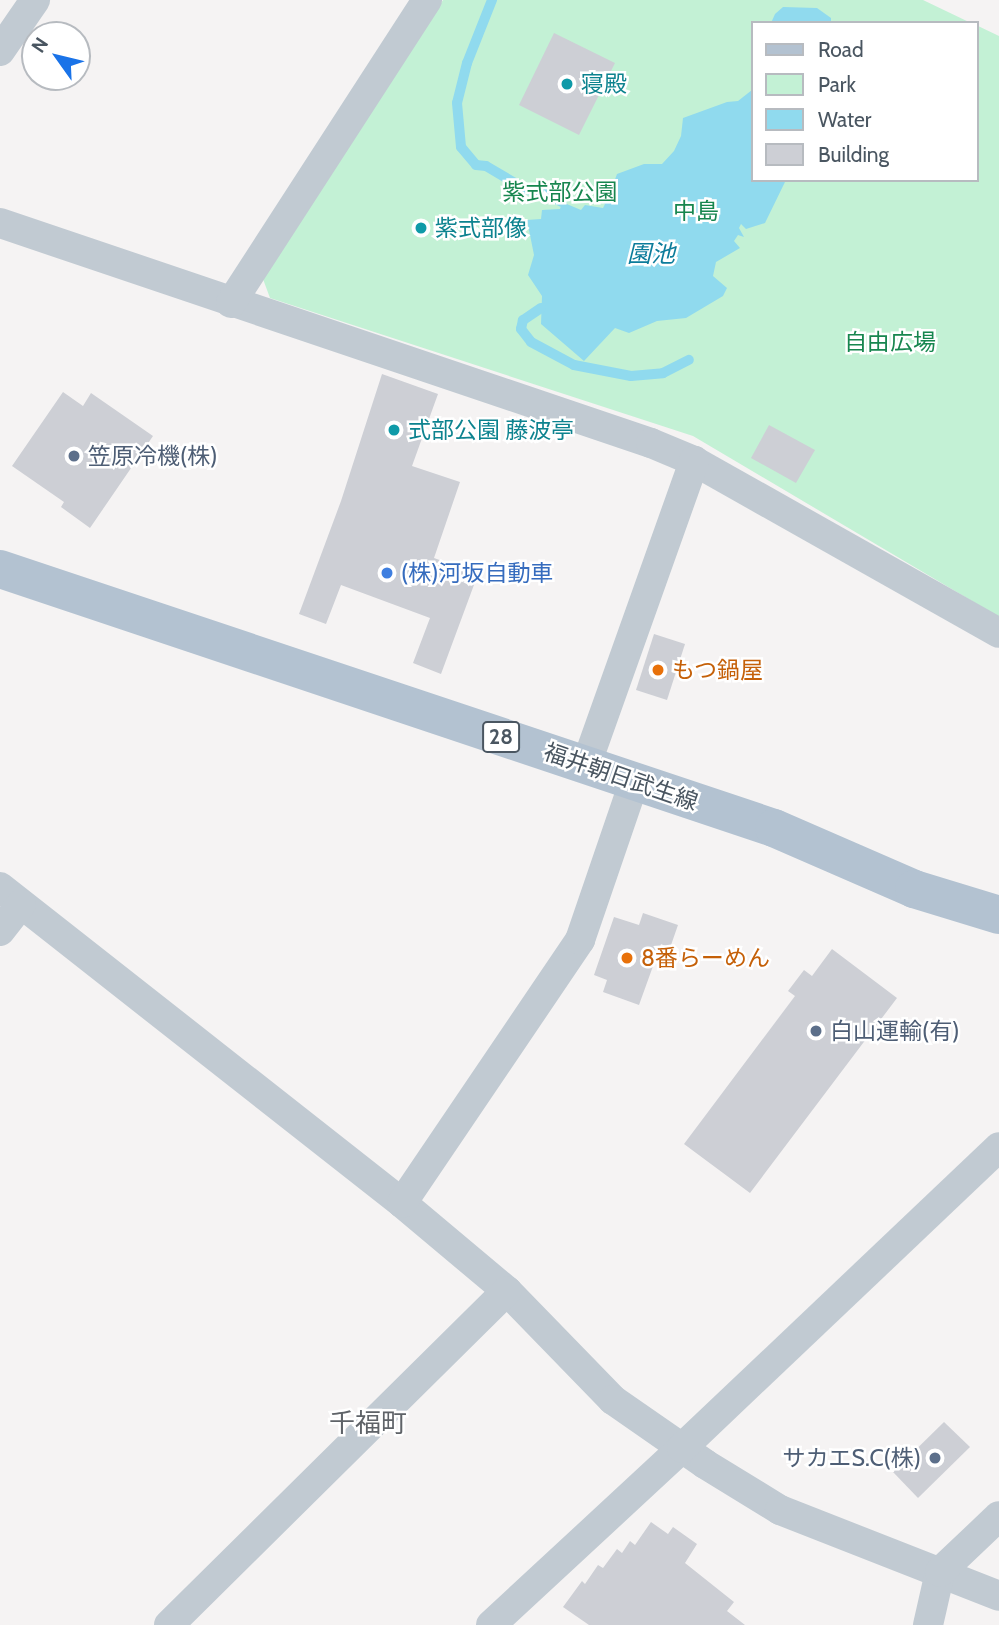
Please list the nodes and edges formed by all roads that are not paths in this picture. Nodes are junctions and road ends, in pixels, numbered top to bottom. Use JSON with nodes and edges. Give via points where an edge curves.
{"nodes":[{"id":1,"x":35,"y":0,"type":"edge"},
{"id":2,"x":427,"y":0,"type":"edge"},
{"id":3,"x":0,"y":51,"type":"edge"},
{"id":4,"x":0,"y":223,"type":"edge"},
{"id":5,"x":231,"y":303,"type":"junction"},
{"id":6,"x":694,"y":461,"type":"junction"},
{"id":7,"x":0,"y":569,"type":"edge"},
{"id":8,"x":999,"y":633,"type":"edge"},
{"id":9,"x":586,"y":765,"type":"junction"},
{"id":10,"x":634,"y":782,"type":"junction"},
{"id":11,"x":10,"y":895,"type":"edge"},
{"id":12,"x":999,"y":915,"type":"edge"},
{"id":13,"x":0,"y":931,"type":"edge"},
{"id":14,"x":999,"y":1147,"type":"edge"},
{"id":15,"x":402,"y":1203,"type":"junction"},
{"id":16,"x":507,"y":1291,"type":"junction"},
{"id":17,"x":682,"y":1448,"type":"junction"},
{"id":18,"x":999,"y":1516,"type":"edge"},
{"id":19,"x":940,"y":1572,"type":"junction"},
{"id":20,"x":999,"y":1596,"type":"edge"},
{"id":21,"x":169,"y":1625,"type":"edge"},
{"id":22,"x":491,"y":1625,"type":"edge"},
{"id":23,"x":928,"y":1625,"type":"edge"}],
"edges":[{"from":1,"to":3,"type":"street"},
{"from":2,"to":5,"type":"street"},
{"from":4,"to":5,"type":"street"},
{"from":5,"to":6,"type":"street"},
{"from":6,"to":8,"type":"street"},
{"from":6,"to":9,"type":"street"},
{"from":7,"to":9,"type":"main road","name":"福井朝日武生線","number":"28"},
{"from":9,"to":10,"type":"main road","name":"福井朝日武生線","number":"28"},
{"from":10,"to":12,"type":"main road","name":"福井朝日武生線","number":"28","via":[[774,828],[914,888]]},
{"from":10,"to":15,"type":"street","via":[[580,940]]},
{"from":11,"to":13,"type":"street"},
{"from":11,"to":15,"type":"street"},
{"from":14,"to":17,"type":"street"},
{"from":15,"to":16,"type":"street"},
{"from":16,"to":17,"type":"street","via":[[613,1400]]},
{"from":16,"to":21,"type":"street"},
{"from":17,"to":19,"type":"street","via":[[780,1510]]},
{"from":17,"to":22,"type":"street"},
{"from":18,"to":19,"type":"street"},
{"from":19,"to":20,"type":"street"},
{"from":19,"to":23,"type":"street"}]}
